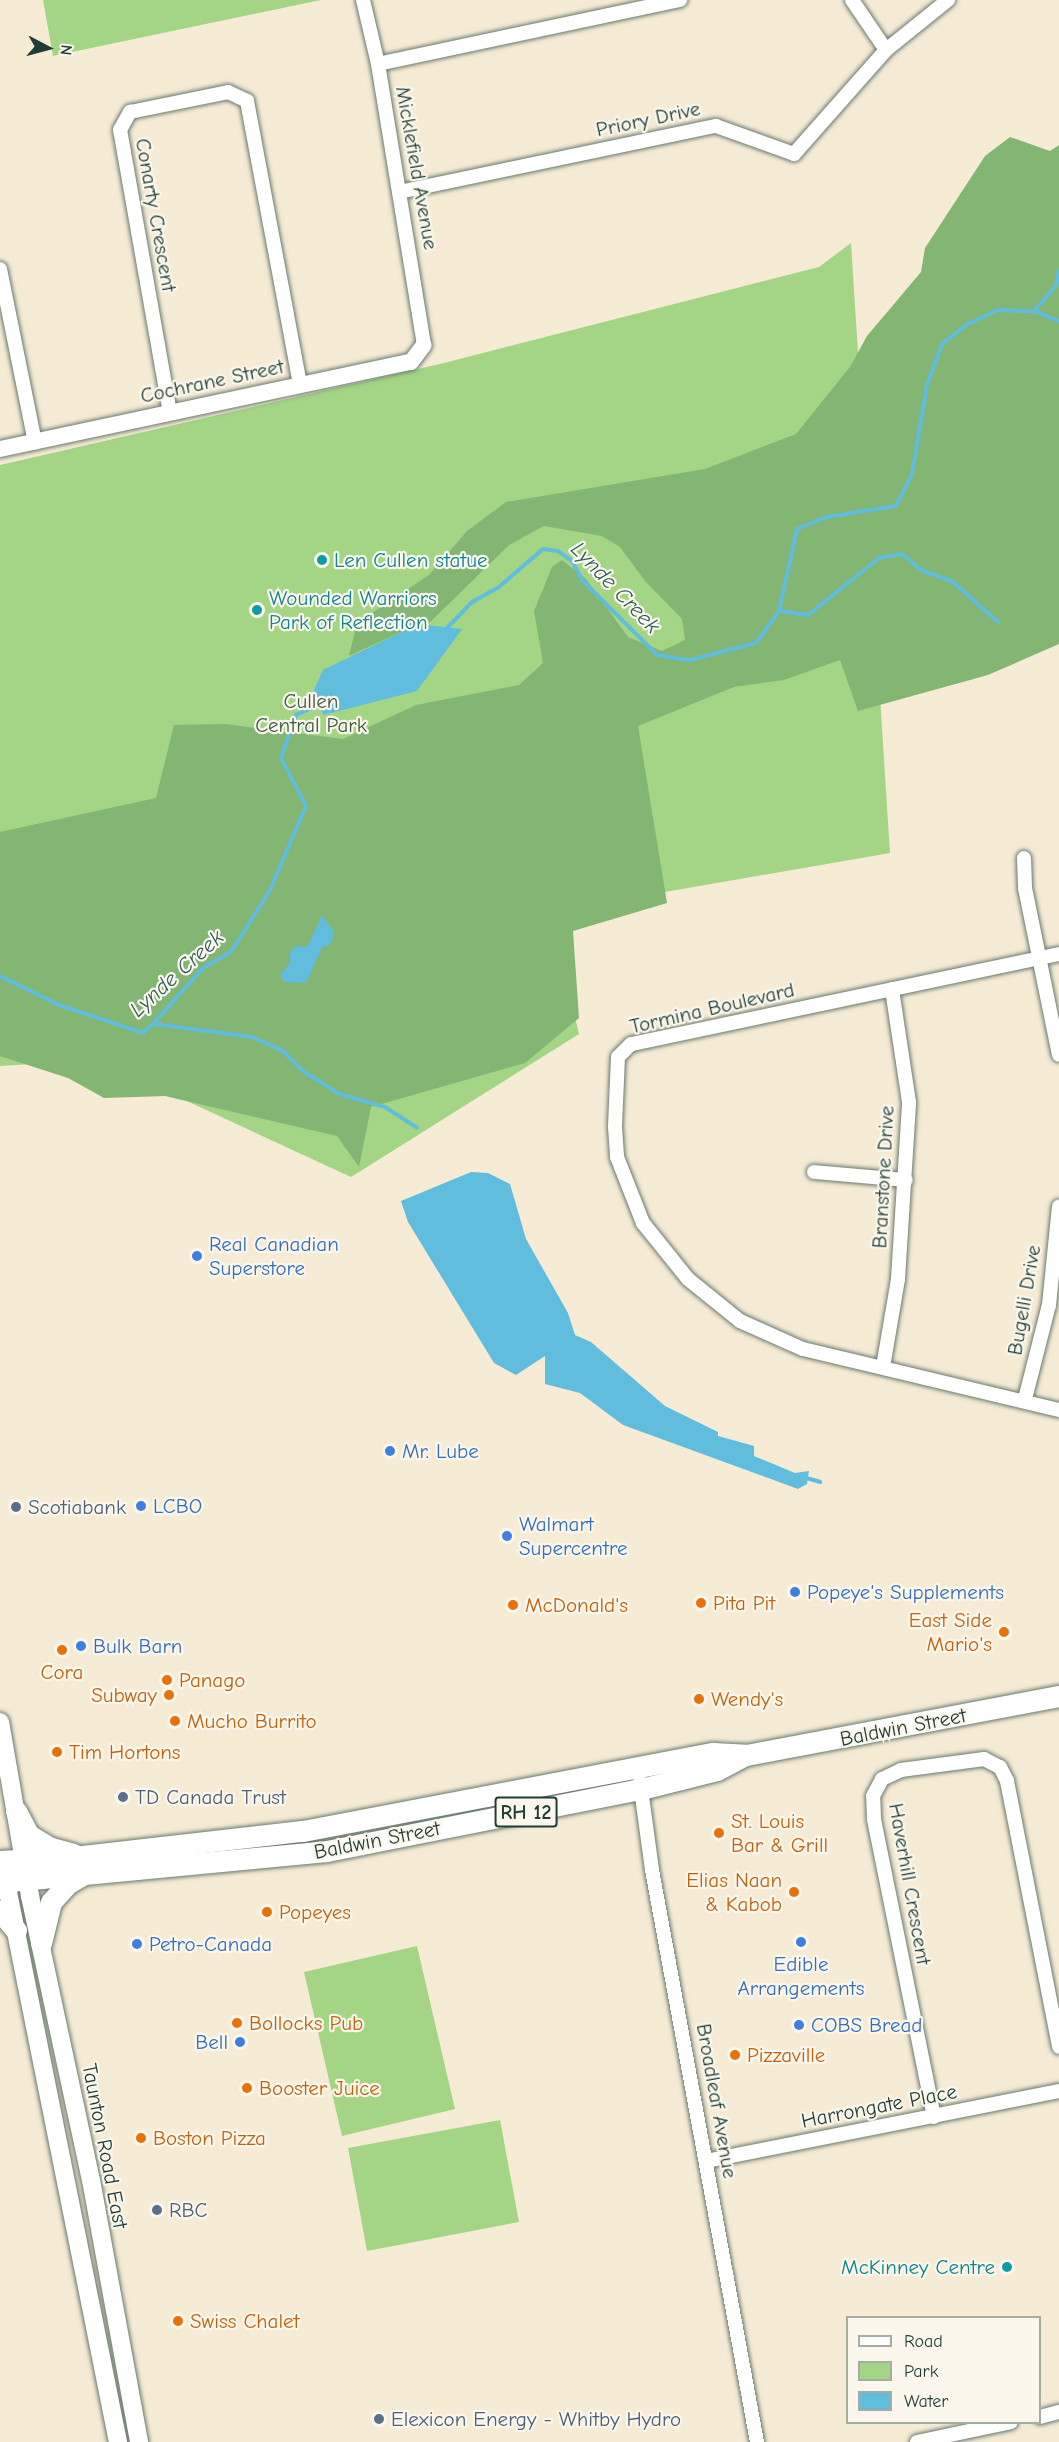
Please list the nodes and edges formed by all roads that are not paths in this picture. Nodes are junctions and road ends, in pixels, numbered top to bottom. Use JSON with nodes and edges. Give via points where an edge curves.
{"nodes":[{"id":1,"x":363,"y":0,"type":"edge"},
{"id":2,"x":680,"y":0,"type":"edge"},
{"id":3,"x":852,"y":0,"type":"edge"},
{"id":4,"x":948,"y":0,"type":"edge"},
{"id":5,"x":886,"y":50,"type":"junction"},
{"id":6,"x":378,"y":64,"type":"junction"},
{"id":7,"x":399,"y":192,"type":"junction"},
{"id":8,"x":0,"y":269,"type":"edge"},
{"id":9,"x":424,"y":345,"type":"joint"},
{"id":10,"x":300,"y":385,"type":"junction"},
{"id":11,"x":170,"y":413,"type":"junction"},
{"id":12,"x":35,"y":442,"type":"junction"},
{"id":13,"x":0,"y":449,"type":"edge"},
{"id":14,"x":1024,"y":858,"type":"dead end"},
{"id":15,"x":1059,"y":954,"type":"edge"},
{"id":16,"x":1039,"y":958,"type":"junction"},
{"id":17,"x":891,"y":989,"type":"junction"},
{"id":18,"x":1059,"y":1055,"type":"edge"},
{"id":19,"x":814,"y":1172,"type":"dead end"},
{"id":20,"x":906,"y":1180,"type":"junction"},
{"id":21,"x":1059,"y":1207,"type":"edge"},
{"id":22,"x":1057,"y":1256,"type":"edge"},
{"id":23,"x":883,"y":1367,"type":"junction"},
{"id":24,"x":1025,"y":1399,"type":"junction"},
{"id":25,"x":1059,"y":1410,"type":"edge"},
{"id":26,"x":1059,"y":1696,"type":"edge"},
{"id":27,"x":0,"y":1722,"type":"edge"},
{"id":28,"x":639,"y":1779,"type":"junction"},
{"id":29,"x":16,"y":1811,"type":"junction"},
{"id":30,"x":83,"y":1865,"type":"junction"},
{"id":31,"x":1,"y":1868,"type":"edge"},
{"id":32,"x":26,"y":1870,"type":"junction"},
{"id":33,"x":0,"y":1911,"type":"edge"},
{"id":34,"x":16,"y":1930,"type":"junction"},
{"id":35,"x":41,"y":1943,"type":"junction"},
{"id":36,"x":1059,"y":2047,"type":"edge"},
{"id":37,"x":1059,"y":2091,"type":"edge"},
{"id":38,"x":934,"y":2117,"type":"junction"},
{"id":39,"x":706,"y":2161,"type":"junction"},
{"id":40,"x":1059,"y":2412,"type":"edge"},
{"id":41,"x":1041,"y":2416,"type":"edge"},
{"id":42,"x":1002,"y":2424,"type":"edge"},
{"id":43,"x":118,"y":2442,"type":"edge"},
{"id":44,"x":139,"y":2442,"type":"edge"},
{"id":45,"x":757,"y":2442,"type":"edge"},
{"id":46,"x":917,"y":2442,"type":"edge"}],
"edges":[{"from":1,"to":6,"type":"street","name":"Micklefield Avenue"},
{"from":2,"to":6,"type":"street"},
{"from":3,"to":5,"type":"street"},
{"from":4,"to":5,"type":"street","name":"Priory Drive"},
{"from":5,"to":7,"type":"street","name":"Priory Drive","via":[[794,154],[716,126]]},
{"from":6,"to":7,"type":"street","name":"Micklefield Avenue"},
{"from":7,"to":9,"type":"street","name":"Micklefield Avenue"},
{"from":8,"to":12,"type":"street"},
{"from":9,"to":10,"type":"street","name":"Cochrane Street","via":[[411,362]]},
{"from":10,"to":11,"type":"street","name":"Cochrane Street"},
{"from":10,"to":11,"type":"street","name":"Conarty Crescent","via":[[247,101],[228,92],[130,112],[120,130]]},
{"from":11,"to":12,"type":"street","name":"Cochrane Street"},
{"from":12,"to":13,"type":"street","name":"Cochrane Street"},
{"from":14,"to":16,"type":"street","via":[[1025,888]]},
{"from":15,"to":16,"type":"street","name":"Tormina Boulevard"},
{"from":16,"to":17,"type":"street","name":"Tormina Boulevard"},
{"from":16,"to":18,"type":"street"},
{"from":17,"to":20,"type":"street","name":"Branstone Drive","via":[[909,1102]]},
{"from":17,"to":23,"type":"street","name":"Tormina Boulevard","via":[[631,1044],[618,1057],[615,1127],[617,1157],[644,1223],[688,1280],[711,1302],[769,1337]]},
{"from":19,"to":20,"type":"street"},
{"from":20,"to":23,"type":"street","name":"Branstone Drive","via":[[893,1325]]},
{"from":21,"to":22,"type":"street","name":"Bugelli Drive"},
{"from":22,"to":24,"type":"street","name":"Bugelli Drive"},
{"from":23,"to":24,"type":"street","name":"Tormina Boulevard"},
{"from":24,"to":25,"type":"street","name":"Tormina Boulevard"},
{"from":26,"to":28,"type":"main road","name":"Baldwin Street","number":"RH 12","via":[[746,1755],[713,1753]]},
{"from":27,"to":29,"type":"main road","name":"Taunton Road East"},
{"from":28,"to":30,"type":"main road","name":"Baldwin Street","number":"RH 12"},
{"from":28,"to":39,"type":"street","name":"Broadleaf Avenue"},
{"from":29,"to":30,"type":"main road","via":[[29,1834]]},
{"from":29,"to":32,"type":"main road","name":"Taunton Road East"},
{"from":30,"to":32,"type":"main road","name":"Baldwin Street","number":"RH 12"},
{"from":30,"to":35,"type":"main road","via":[[51,1902]]},
{"from":31,"to":32,"type":"main road","name":"Baldwin Street","number":"RH 12"},
{"from":31,"to":34,"type":"main road"},
{"from":32,"to":35,"type":"main road","name":"Taunton Road East"},
{"from":33,"to":34,"type":"main road"},
{"from":34,"to":43,"type":"main road"},
{"from":35,"to":44,"type":"main road","name":"Taunton Road East","via":[[91,2180]]},
{"from":36,"to":38,"type":"street","name":"Haverhill Crescent","via":[[1000,1767],[984,1759],[901,1770],[882,1779],[873,1796],[874,1819]]},
{"from":37,"to":38,"type":"street","name":"Harrongate Place"},
{"from":38,"to":39,"type":"street","name":"Harrongate Place"},
{"from":39,"to":45,"type":"street","name":"Broadleaf Avenue"},
{"from":40,"to":41,"type":"street"},
{"from":42,"to":46,"type":"street"}]}
